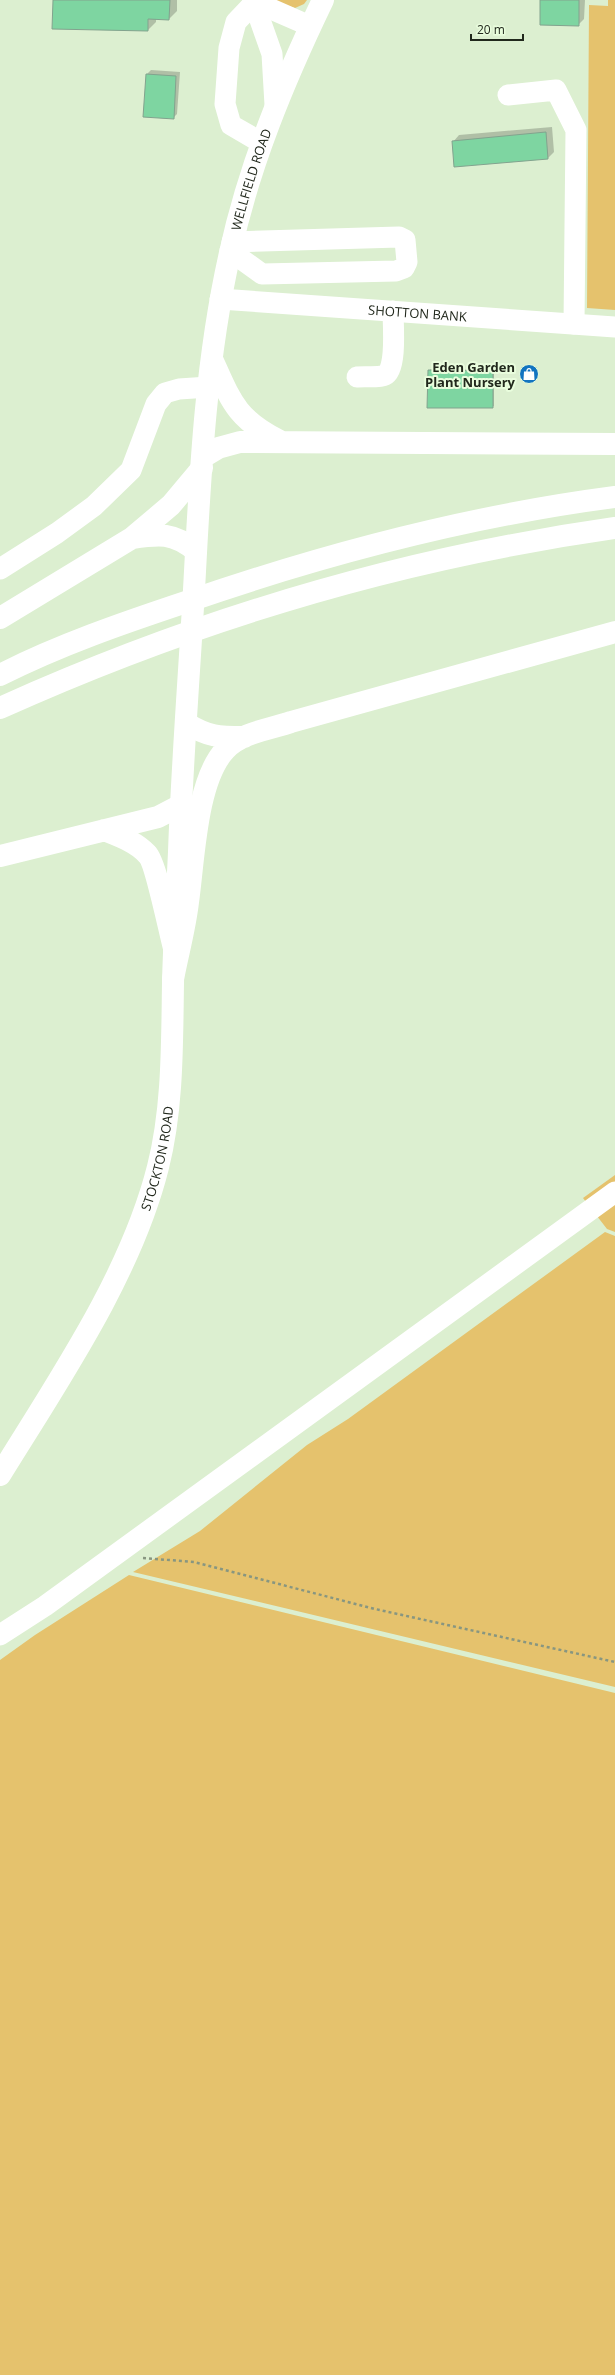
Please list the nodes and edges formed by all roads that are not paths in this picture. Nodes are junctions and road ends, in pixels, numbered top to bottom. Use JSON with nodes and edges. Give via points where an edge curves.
{"nodes":[{"id":1,"x":322,"y":0,"type":"edge"},
{"id":2,"x":254,"y":1,"type":"edge"},
{"id":3,"x":310,"y":26,"type":"junction"},
{"id":4,"x":508,"y":96,"type":"dead end"},
{"id":5,"x":275,"y":105,"type":"junction"},
{"id":6,"x":262,"y":143,"type":"junction"},
{"id":7,"x":231,"y":246,"type":"junction"},
{"id":8,"x":220,"y":299,"type":"junction"},
{"id":9,"x":393,"y":311,"type":"junction"},
{"id":10,"x":574,"y":324,"type":"junction"},
{"id":11,"x":615,"y":327,"type":"edge"},
{"id":12,"x":212,"y":359,"type":"junction"},
{"id":13,"x":357,"y":377,"type":"dead end"},
{"id":14,"x":209,"y":387,"type":"junction"},
{"id":15,"x":283,"y":442,"type":"junction"},
{"id":16,"x":615,"y":444,"type":"edge"},
{"id":17,"x":202,"y":463,"type":"junction"},
{"id":18,"x":615,"y":497,"type":"edge"},
{"id":19,"x":615,"y":528,"type":"edge"},
{"id":20,"x":132,"y":538,"type":"junction"},
{"id":21,"x":195,"y":561,"type":"junction"},
{"id":22,"x":0,"y":569,"type":"edge"},
{"id":23,"x":0,"y":618,"type":"edge"},
{"id":24,"x":615,"y":632,"type":"edge"},
{"id":25,"x":0,"y":674,"type":"edge"},
{"id":26,"x":0,"y":708,"type":"edge"},
{"id":27,"x":186,"y":723,"type":"junction"},
{"id":28,"x":244,"y":737,"type":"junction"},
{"id":29,"x":180,"y":805,"type":"junction"},
{"id":30,"x":104,"y":830,"type":"junction"},
{"id":31,"x":0,"y":856,"type":"edge"},
{"id":32,"x":175,"y":952,"type":"junction"},
{"id":33,"x":173,"y":979,"type":"junction"},
{"id":34,"x":615,"y":1192,"type":"edge"},
{"id":35,"x":0,"y":1475,"type":"edge"},
{"id":36,"x":0,"y":1636,"type":"edge"}],
"edges":[{"from":1,"to":3,"type":"main road"},
{"from":2,"to":3,"type":"street"},
{"from":2,"to":5,"type":"street","name":"WELLFIELD ROAD","via":[[272,54]]},
{"from":2,"to":6,"type":"street","via":[[236,22],[229,48],[225,104],[231,125]]},
{"from":3,"to":5,"type":"main road"},
{"from":4,"to":10,"type":"street","via":[[556,90],[576,130]]},
{"from":5,"to":6,"type":"main road","name":"WELLFIELD ROAD"},
{"from":6,"to":7,"type":"main road","name":"WELLFIELD ROAD"},
{"from":7,"to":7,"type":"street","via":[[262,274],[396,271],[404,268],[407,262],[405,240],[399,237]]},
{"from":7,"to":8,"type":"main road","name":"WELLFIELD ROAD"},
{"from":8,"to":9,"type":"street","name":"SHOTTON BANK"},
{"from":8,"to":12,"type":"main road","name":"WELLFIELD ROAD"},
{"from":9,"to":10,"type":"street","name":"SHOTTON BANK"},
{"from":9,"to":13,"type":"street","via":[[391,370],[385,375]]},
{"from":10,"to":11,"type":"street","name":"SHOTTON BANK"},
{"from":12,"to":14,"type":"main road","name":"WELLFIELD ROAD"},
{"from":12,"to":15,"type":"main road","via":[[230,398],[249,423]]},
{"from":14,"to":17,"type":"main road","name":"WELLFIELD ROAD"},
{"from":14,"to":22,"type":"street","via":[[179,389],[165,393],[156,404],[131,470],[94,506]]},
{"from":15,"to":16,"type":"main road"},
{"from":15,"to":17,"type":"main road","via":[[240,442],[218,448]]},
{"from":17,"to":20,"type":"main road","via":[[171,505]]},
{"from":17,"to":21,"type":"main road","name":"WELLFIELD ROAD"},
{"from":18,"to":25,"type":"main road","via":[[452,526],[258,577],[135,619]]},
{"from":19,"to":26,"type":"main road","via":[[438,560],[285,600],[154,644]]},
{"from":20,"to":21,"type":"main road","via":[[157,535],[175,537]]},
{"from":20,"to":23,"type":"main road"},
{"from":21,"to":27,"type":"main road","name":"STOCKTON ROAD"},
{"from":24,"to":28,"type":"main road"},
{"from":27,"to":28,"type":"main road","via":[[201,733],[218,738]]},
{"from":27,"to":29,"type":"main road","name":"STOCKTON ROAD"},
{"from":28,"to":33,"type":"main road","via":[[226,749],[217,759],[204,788],[188,904]]},
{"from":29,"to":30,"type":"main road","via":[[158,817]]},
{"from":29,"to":32,"type":"main road","name":"STOCKTON ROAD"},
{"from":30,"to":31,"type":"main road"},
{"from":30,"to":32,"type":"main road","via":[[125,838],[148,854],[157,875]]},
{"from":32,"to":33,"type":"main road","name":"STOCKTON ROAD"},
{"from":33,"to":35,"type":"main road","name":"STOCKTON ROAD","via":[[169,1099],[159,1164],[146,1208],[96,1314]]},
{"from":34,"to":36,"type":"street"}]}
